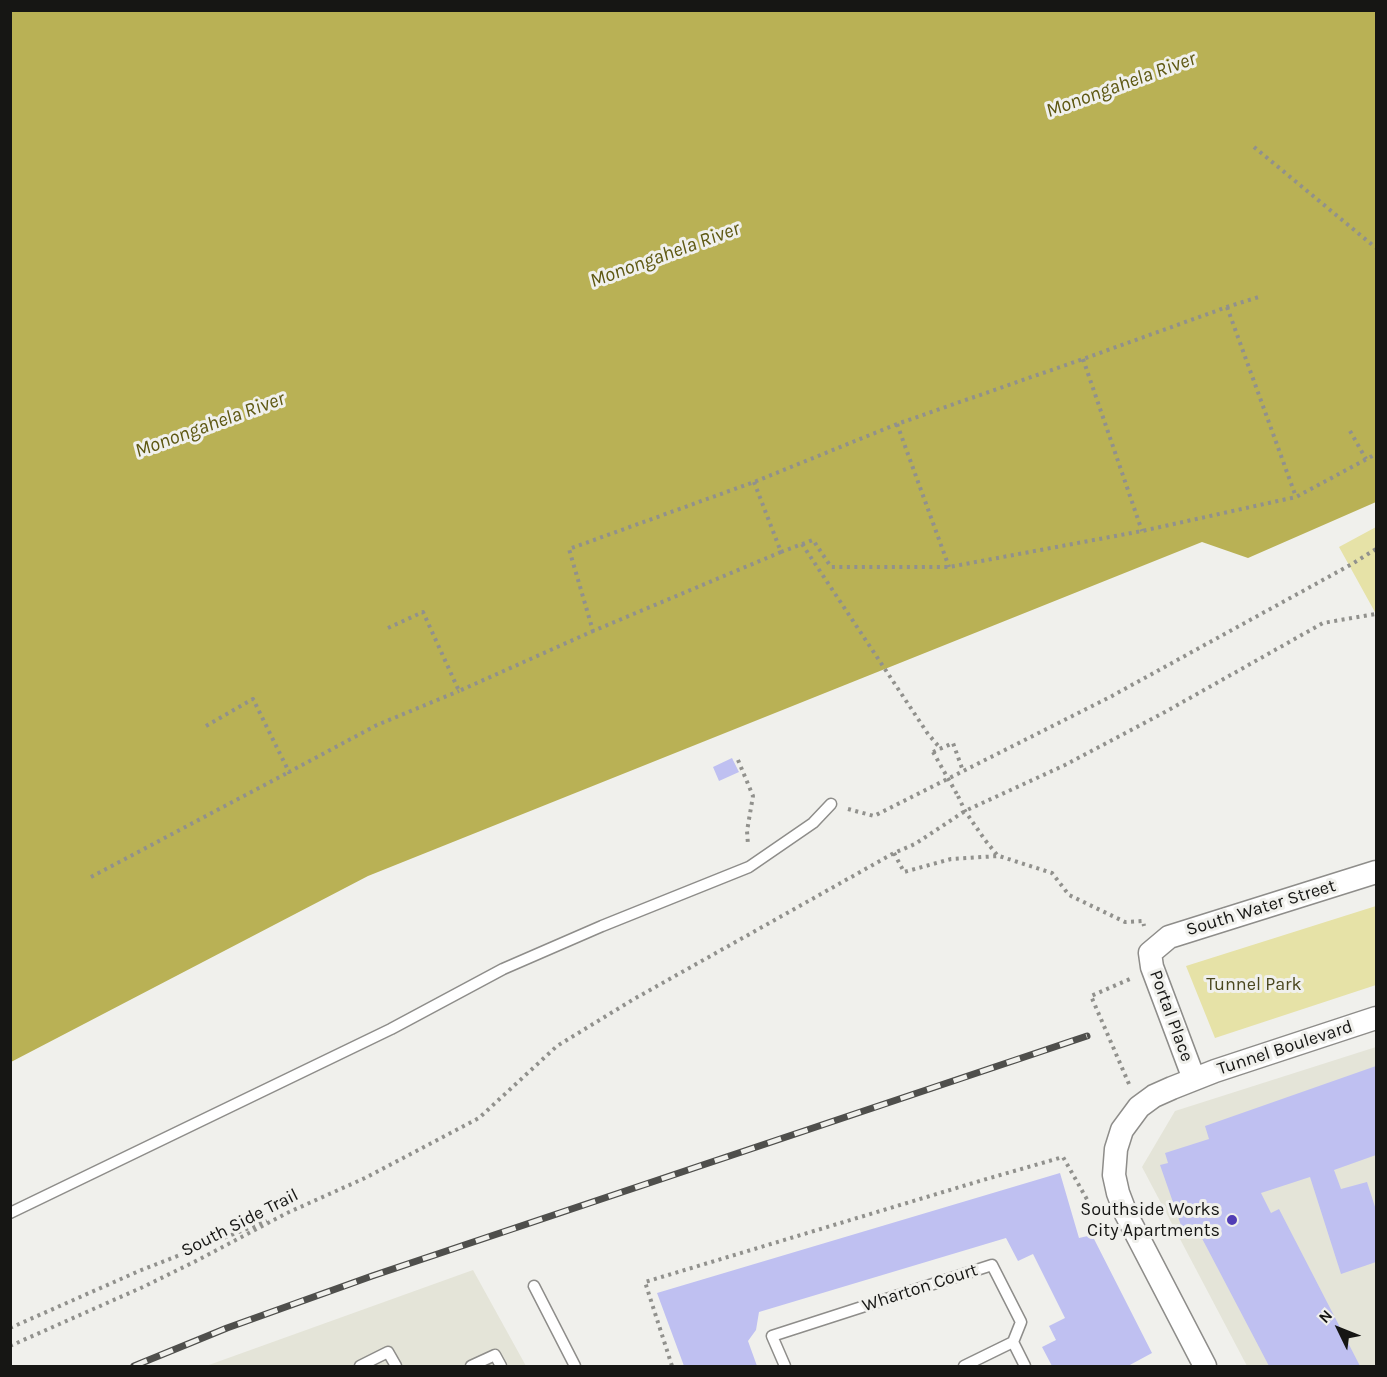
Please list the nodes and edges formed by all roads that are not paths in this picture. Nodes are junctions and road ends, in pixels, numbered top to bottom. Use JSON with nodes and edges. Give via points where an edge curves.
{"nodes":[{"id":1,"x":831,"y":804,"type":"road end"},
{"id":2,"x":1377,"y":872,"type":"edge"},
{"id":3,"x":1150,"y":953,"type":"joint"},
{"id":4,"x":1377,"y":1018,"type":"edge"},
{"id":5,"x":1194,"y":1079,"type":"junction"},
{"id":6,"x":10,"y":1213,"type":"edge"},
{"id":7,"x":534,"y":1286,"type":"dead end"},
{"id":8,"x":1013,"y":1342,"type":"junction"},
{"id":9,"x":360,"y":1366,"type":"edge"},
{"id":10,"x":396,"y":1366,"type":"edge"},
{"id":11,"x":471,"y":1366,"type":"edge"},
{"id":12,"x":501,"y":1366,"type":"edge"},
{"id":13,"x":575,"y":1366,"type":"edge"},
{"id":14,"x":785,"y":1366,"type":"edge"},
{"id":15,"x":964,"y":1366,"type":"edge"},
{"id":16,"x":1025,"y":1366,"type":"edge"},
{"id":17,"x":1204,"y":1366,"type":"edge"}],
"edges":[{"from":1,"to":6,"type":"lane","via":[[813,823],[749,867],[503,969],[391,1029]]},
{"from":2,"to":3,"type":"street","name":"South Water Street","via":[[1169,937]]},
{"from":3,"to":5,"type":"street","name":"Portal Place"},
{"from":4,"to":5,"type":"street","name":"Tunnel Boulevard"},
{"from":5,"to":17,"type":"street","name":"Tunnel Boulevard","via":[[1139,1107],[1122,1130],[1114,1175],[1126,1214]]},
{"from":7,"to":13,"type":"lane"},
{"from":8,"to":14,"type":"lane","name":"Wharton Court","via":[[1020,1322],[992,1265],[772,1336]]},
{"from":8,"to":15,"type":"lane"},
{"from":8,"to":16,"type":"lane"},
{"from":9,"to":10,"type":"lane","via":[[388,1352]]},
{"from":11,"to":12,"type":"lane","via":[[495,1355]]}]}
